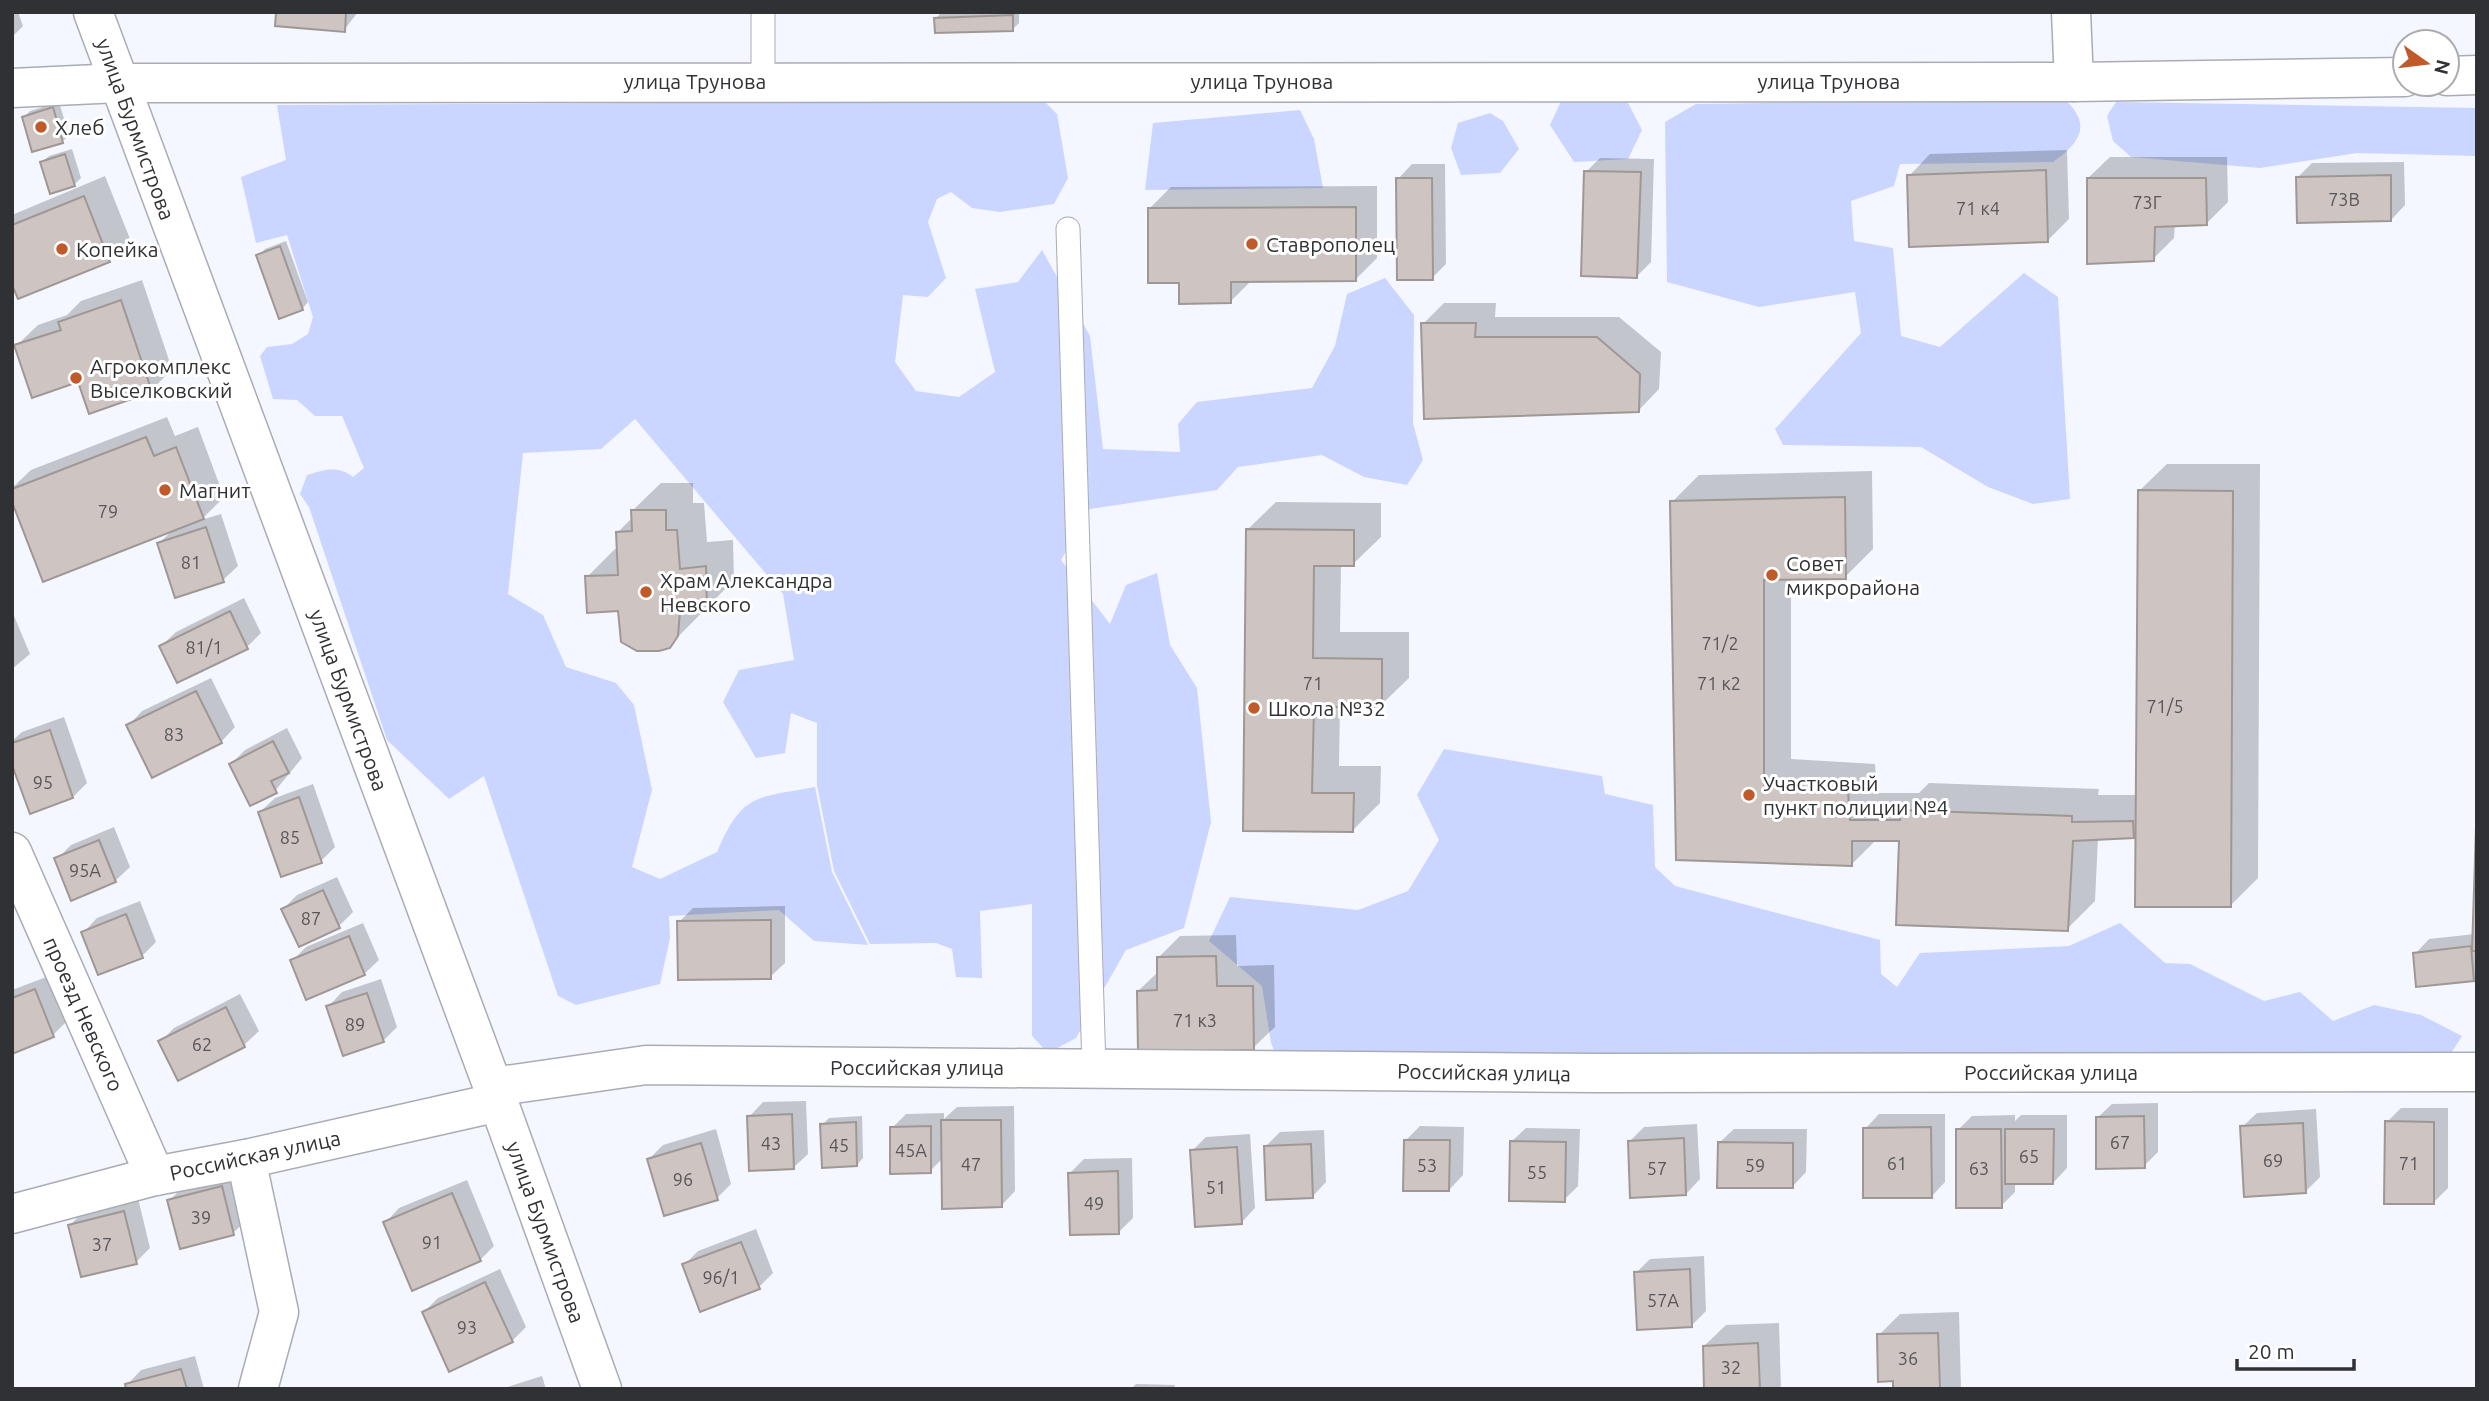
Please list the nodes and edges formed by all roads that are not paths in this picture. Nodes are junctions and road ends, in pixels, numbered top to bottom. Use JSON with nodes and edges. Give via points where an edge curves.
{"nodes":[{"id":1,"x":93,"y":12,"type":"edge"},
{"id":2,"x":763,"y":12,"type":"edge"},
{"id":3,"x":2071,"y":12,"type":"edge"},
{"id":4,"x":2391,"y":77,"type":"edge"},
{"id":5,"x":763,"y":81,"type":"junction"},
{"id":6,"x":2074,"y":82,"type":"junction"},
{"id":7,"x":119,"y":83,"type":"junction"},
{"id":8,"x":12,"y":88,"type":"edge"},
{"id":9,"x":1068,"y":229,"type":"dead end"},
{"id":10,"x":12,"y":852,"type":"edge"},
{"id":11,"x":1094,"y":1068,"type":"junction"},
{"id":12,"x":2477,"y":1072,"type":"edge"},
{"id":13,"x":496,"y":1095,"type":"junction"},
{"id":14,"x":246,"y":1159,"type":"junction"},
{"id":15,"x":155,"y":1176,"type":"junction"},
{"id":16,"x":12,"y":1214,"type":"edge"},
{"id":17,"x":258,"y":1389,"type":"edge"},
{"id":18,"x":602,"y":1389,"type":"edge"}],
"edges":[{"from":1,"to":7,"type":"street","name":"улица Бурмистрова"},
{"from":2,"to":5,"type":"lane"},
{"from":3,"to":6,"type":"street"},
{"from":4,"to":6,"type":"street","name":"улица Трунова"},
{"from":5,"to":6,"type":"street","name":"улица Трунова"},
{"from":5,"to":7,"type":"street","name":"улица Трунова"},
{"from":7,"to":8,"type":"street","name":"улица Трунова"},
{"from":7,"to":13,"type":"street","name":"улица Бурмистрова"},
{"from":9,"to":11,"type":"lane"},
{"from":10,"to":15,"type":"street","name":"проезд Невского"},
{"from":11,"to":12,"type":"street","name":"Российская улица","via":[[1598,1073]]},
{"from":11,"to":13,"type":"street","name":"Российская улица","via":[[646,1065]]},
{"from":13,"to":14,"type":"street","name":"Российская улица"},
{"from":13,"to":18,"type":"street","name":"улица Бурмистрова"},
{"from":14,"to":15,"type":"street","name":"Российская улица"},
{"from":14,"to":17,"type":"street","via":[[279,1312]]},
{"from":15,"to":16,"type":"street","name":"Российская улица"}]}
